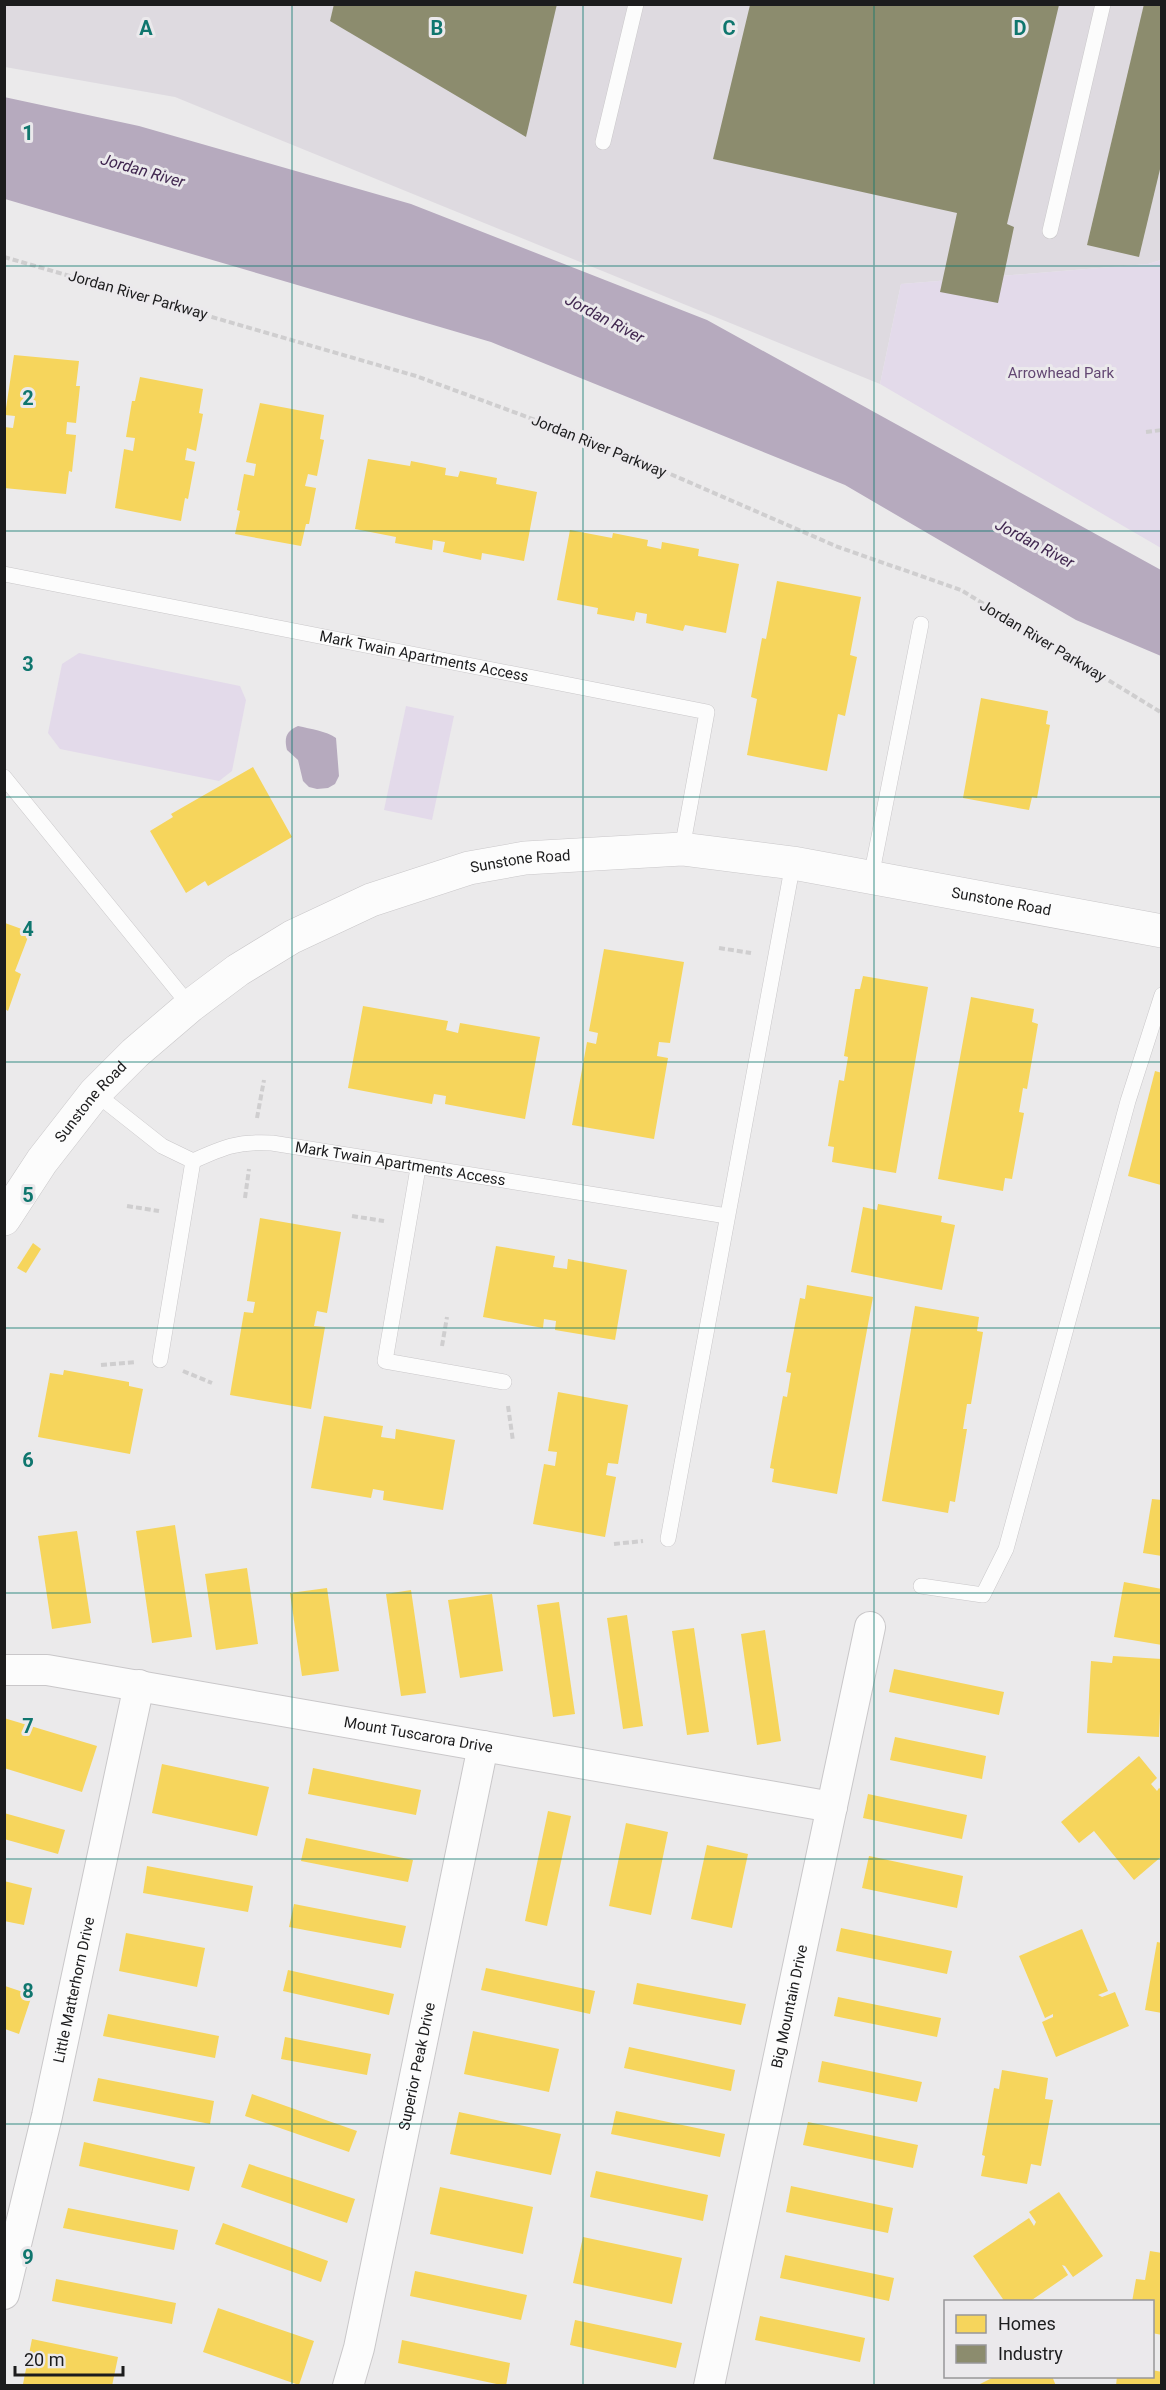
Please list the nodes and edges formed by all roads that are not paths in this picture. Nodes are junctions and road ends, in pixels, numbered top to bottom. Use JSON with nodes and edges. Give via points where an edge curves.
{"nodes":[{"id":1,"x":636,"y":4,"type":"edge"},
{"id":2,"x":1103,"y":4,"type":"edge"},
{"id":3,"x":603,"y":142,"type":"dead end"},
{"id":4,"x":1050,"y":231,"type":"dead end"},
{"id":5,"x":4,"y":574,"type":"edge"},
{"id":6,"x":921,"y":624,"type":"dead end"},
{"id":7,"x":4,"y":777,"type":"edge"},
{"id":8,"x":682,"y":849,"type":"junction"},
{"id":9,"x":793,"y":863,"type":"junction"},
{"id":10,"x":871,"y":877,"type":"junction"},
{"id":11,"x":1161,"y":932,"type":"edge"},
{"id":12,"x":1161,"y":995,"type":"edge"},
{"id":13,"x":190,"y":1006,"type":"junction"},
{"id":14,"x":95,"y":1093,"type":"junction"},
{"id":15,"x":194,"y":1161,"type":"junction"},
{"id":16,"x":418,"y":1168,"type":"junction"},
{"id":17,"x":727,"y":1216,"type":"junction"},
{"id":18,"x":4,"y":1219,"type":"edge"},
{"id":19,"x":160,"y":1360,"type":"dead end"},
{"id":20,"x":504,"y":1382,"type":"road end"},
{"id":21,"x":668,"y":1539,"type":"dead end"},
{"id":22,"x":921,"y":1586,"type":"dead end"},
{"id":23,"x":870,"y":1627,"type":"dead end"},
{"id":24,"x":4,"y":1670,"type":"edge"},
{"id":25,"x":139,"y":1685,"type":"junction"},
{"id":26,"x":483,"y":1746,"type":"junction"},
{"id":27,"x":832,"y":1807,"type":"junction"},
{"id":28,"x":4,"y":2294,"type":"edge"},
{"id":29,"x":348,"y":2385,"type":"edge"},
{"id":30,"x":709,"y":2385,"type":"edge"}],
"edges":[{"from":1,"to":3,"type":"lane"},
{"from":2,"to":4,"type":"lane"},
{"from":5,"to":8,"type":"lane","name":"Mark Twain Apartments Access","via":[[706,712]]},
{"from":6,"to":10,"type":"lane"},
{"from":7,"to":13,"type":"lane"},
{"from":8,"to":9,"type":"street","name":"Sunstone Road"},
{"from":8,"to":13,"type":"street","name":"Sunstone Road","via":[[525,858],[469,868],[371,900],[292,937]]},
{"from":9,"to":10,"type":"street","name":"Sunstone Road"},
{"from":9,"to":17,"type":"lane"},
{"from":10,"to":11,"type":"street","name":"Sunstone Road"},
{"from":12,"to":22,"type":"lane","via":[[1128,1101],[1006,1550],[983,1595]]},
{"from":13,"to":14,"type":"street","name":"Sunstone Road"},
{"from":14,"to":15,"type":"lane","via":[[162,1146]]},
{"from":14,"to":18,"type":"street","name":"Sunstone Road","via":[[42,1161]]},
{"from":15,"to":16,"type":"lane","name":"Mark Twain Apartments Access","via":[[227,1146],[252,1142]]},
{"from":15,"to":19,"type":"lane"},
{"from":16,"to":17,"type":"lane","name":"Mark Twain Apartments Access"},
{"from":16,"to":20,"type":"lane","via":[[385,1361]]},
{"from":17,"to":21,"type":"lane"},
{"from":23,"to":27,"type":"street","name":"Big Mountain Drive"},
{"from":24,"to":25,"type":"street","name":"Mount Tuscarora Drive","via":[[47,1670]]},
{"from":25,"to":26,"type":"street","name":"Mount Tuscarora Drive"},
{"from":25,"to":28,"type":"street","name":"Little Matterhorn Drive","via":[[47,2116]]},
{"from":26,"to":27,"type":"street","name":"Mount Tuscarora Drive"},
{"from":26,"to":29,"type":"street","name":"Superior Peak Drive","via":[[359,2348]]},
{"from":27,"to":30,"type":"street","name":"Big Mountain Drive"}]}
